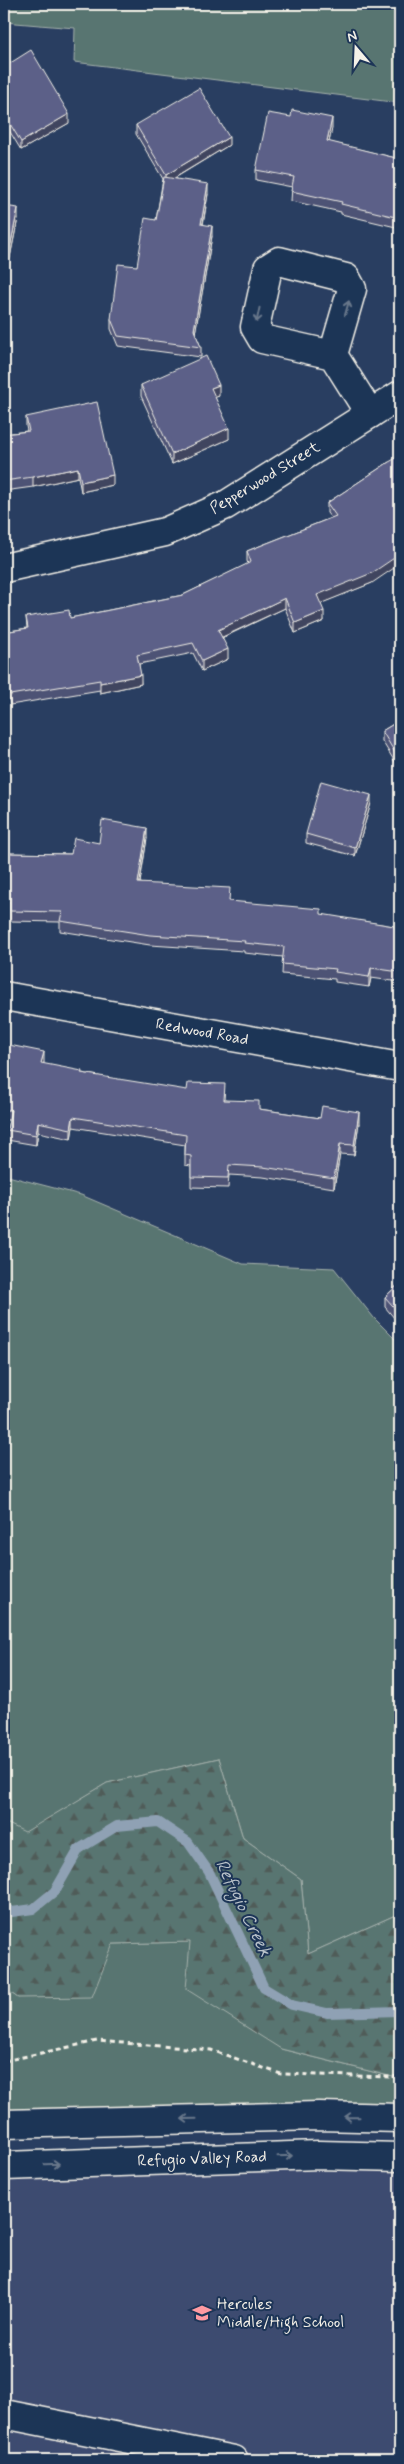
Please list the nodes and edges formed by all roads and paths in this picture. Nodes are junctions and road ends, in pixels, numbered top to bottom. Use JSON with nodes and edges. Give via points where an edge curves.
{"nodes":[{"id":1,"x":333,"y":355,"type":"dead end"},
{"id":2,"x":400,"y":395,"type":"edge"},
{"id":3,"x":370,"y":414,"type":"junction"},
{"id":4,"x":4,"y":568,"type":"edge"},
{"id":5,"x":4,"y":996,"type":"edge"},
{"id":6,"x":400,"y":1067,"type":"edge"},
{"id":7,"x":4,"y":2062,"type":"edge"},
{"id":8,"x":400,"y":2076,"type":"edge"},
{"id":9,"x":400,"y":2118,"type":"edge"},
{"id":10,"x":4,"y":2124,"type":"edge"},
{"id":11,"x":400,"y":2157,"type":"edge"},
{"id":12,"x":4,"y":2166,"type":"edge"},
{"id":13,"x":4,"y":2414,"type":"edge"},
{"id":14,"x":234,"y":2460,"type":"edge"}],
"edges":[{"from":1,"to":3,"type":"street"},
{"from":2,"to":3,"type":"street","name":"Pepperwood Street"},
{"from":3,"to":4,"type":"street","name":"Pepperwood Street","via":[[226,505],[165,532]]},
{"from":5,"to":6,"type":"street","name":"Redwood Road"},
{"from":7,"to":8,"type":"path","via":[[98,2041],[212,2050],[281,2074]]},
{"from":9,"to":10,"type":"street","one_way":true,"via":[[319,2116]]},
{"from":12,"to":11,"type":"street","name":"Refugio Valley Road","one_way":true,"via":[[319,2155]]},
{"from":13,"to":14,"type":"street"}]}
